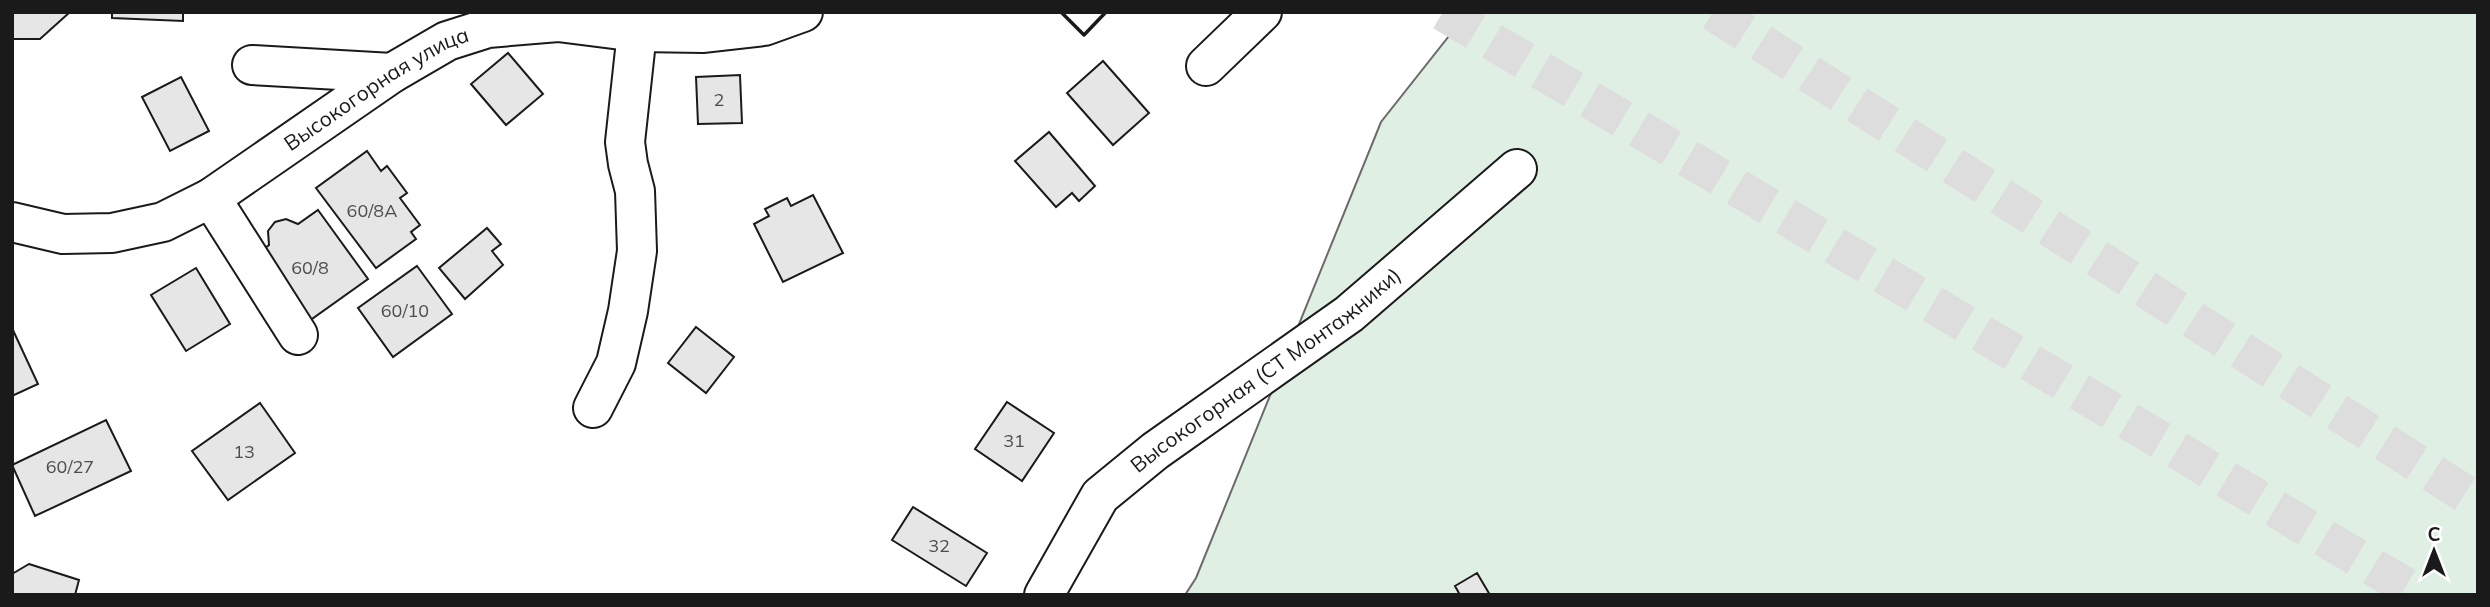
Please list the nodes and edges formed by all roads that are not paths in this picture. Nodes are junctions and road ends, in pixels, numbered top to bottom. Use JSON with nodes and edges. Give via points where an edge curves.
{"nodes":[{"id":1,"x":803,"y":12,"type":"edge"},
{"id":2,"x":1262,"y":12,"type":"edge"},
{"id":3,"x":637,"y":32,"type":"junction"},
{"id":4,"x":252,"y":65,"type":"dead end"},
{"id":5,"x":1206,"y":66,"type":"dead end"},
{"id":6,"x":392,"y":73,"type":"junction"},
{"id":7,"x":1517,"y":169,"type":"dead end"},
{"id":8,"x":211,"y":198,"type":"junction"},
{"id":9,"x":12,"y":222,"type":"edge"},
{"id":10,"x":298,"y":335,"type":"dead end"},
{"id":11,"x":593,"y":408,"type":"dead end"},
{"id":12,"x":1044,"y":595,"type":"edge"}],
"edges":[{"from":1,"to":3,"type":"street","name":"Высокогорная улица","via":[[764,26],[704,33]]},
{"from":2,"to":5,"type":"street"},
{"from":3,"to":6,"type":"street","name":"Высокогорная улица","via":[[558,22],[488,28],[447,41]]},
{"from":3,"to":11,"type":"street","via":[[625,142],[635,191],[637,251],[616,363]]},
{"from":4,"to":6,"type":"street"},
{"from":6,"to":8,"type":"street","name":"Высокогорная улица"},
{"from":7,"to":12,"type":"street","name":"Высокогорная (СТ Монтажники)","via":[[1349,314],[1155,451],[1100,496]]},
{"from":8,"to":9,"type":"street","name":"Высокогорная улица","via":[[163,222],[112,233],[63,234]]},
{"from":8,"to":10,"type":"street"}]}
